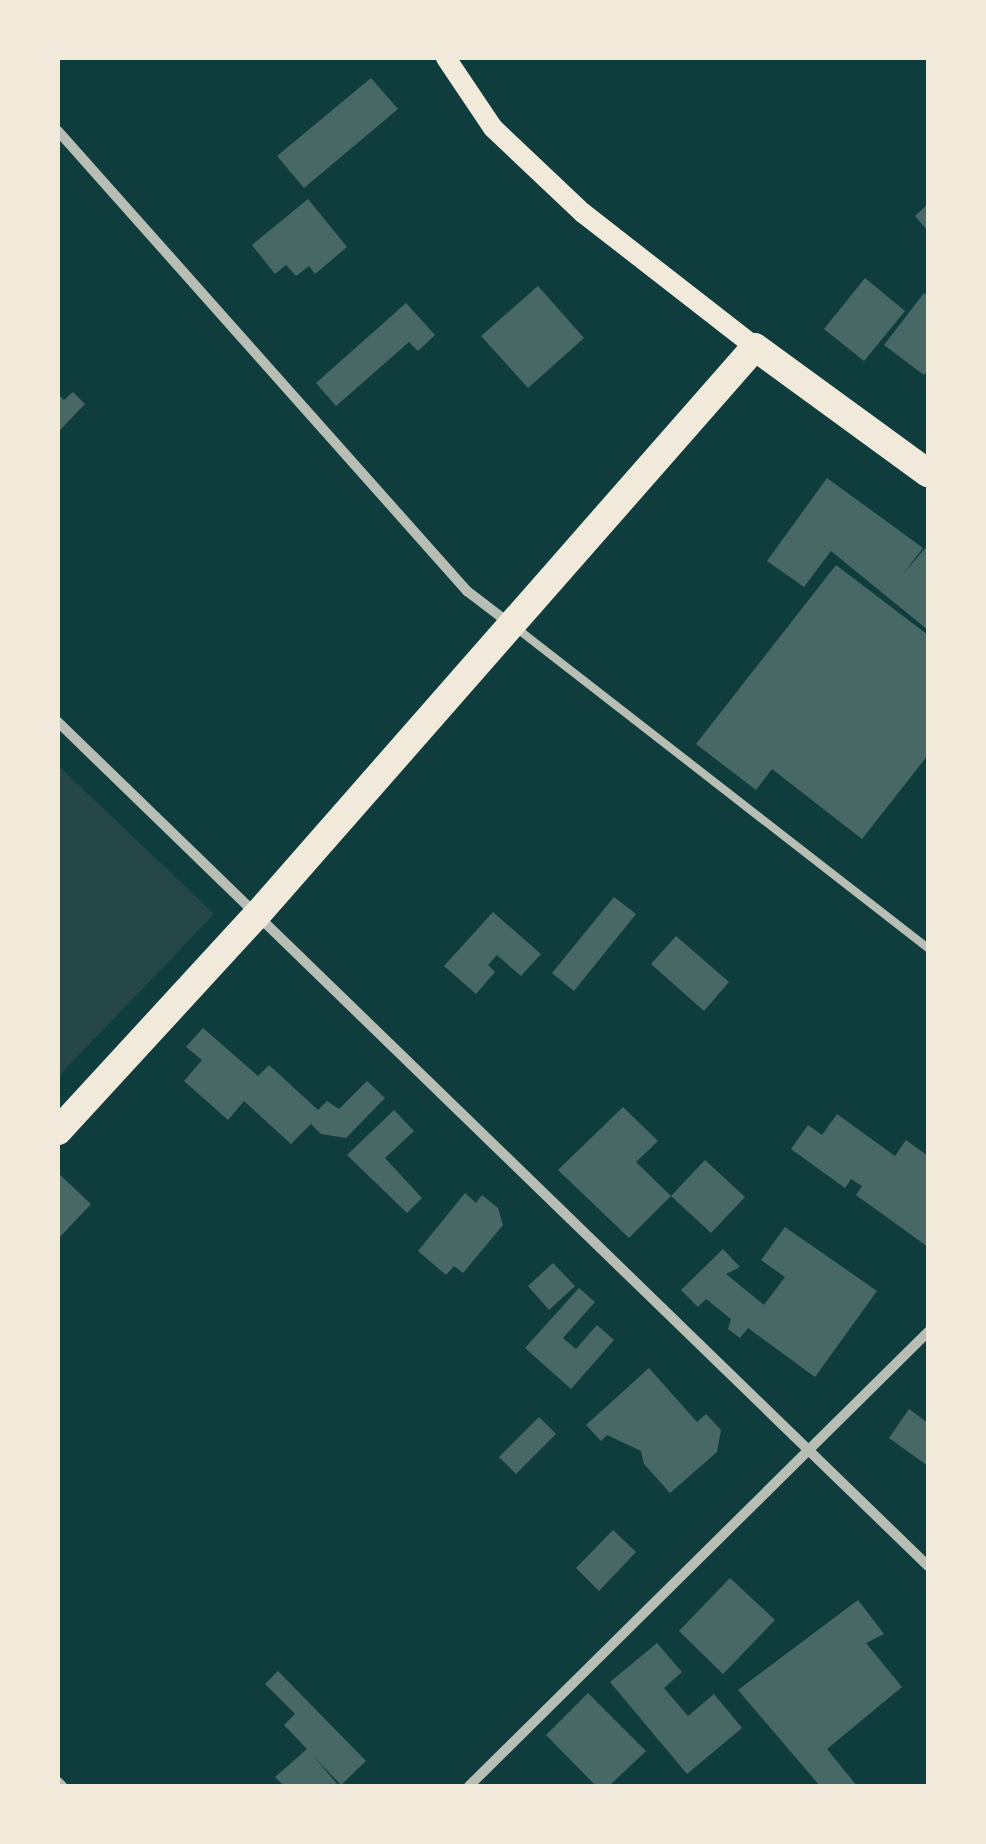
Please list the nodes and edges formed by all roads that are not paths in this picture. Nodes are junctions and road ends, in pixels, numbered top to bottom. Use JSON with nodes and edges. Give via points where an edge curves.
{"nodes":[{"id":1,"x":446,"y":58,"type":"edge"},
{"id":2,"x":58,"y":131,"type":"edge"},
{"id":3,"x":756,"y":347,"type":"junction"},
{"id":4,"x":928,"y":473,"type":"edge"},
{"id":5,"x":512,"y":625,"type":"junction"},
{"id":6,"x":58,"y":722,"type":"edge"},
{"id":7,"x":255,"y":916,"type":"junction"},
{"id":8,"x":928,"y":948,"type":"edge"},
{"id":9,"x":58,"y":1131,"type":"edge"},
{"id":10,"x":928,"y":1332,"type":"edge"},
{"id":11,"x":808,"y":1450,"type":"junction"},
{"id":12,"x":928,"y":1566,"type":"edge"},
{"id":13,"x":469,"y":1786,"type":"edge"}],
"edges":[{"from":1,"to":3,"type":"main road","via":[[493,128],[583,213]]},
{"from":2,"to":5,"type":"street","via":[[468,591]]},
{"from":3,"to":4,"type":"highway"},
{"from":3,"to":5,"type":"highway"},
{"from":5,"to":7,"type":"highway"},
{"from":5,"to":8,"type":"lane"},
{"from":6,"to":7,"type":"street"},
{"from":7,"to":9,"type":"highway"},
{"from":7,"to":11,"type":"street"},
{"from":10,"to":11,"type":"street"},
{"from":11,"to":12,"type":"street"},
{"from":11,"to":13,"type":"street"}]}
